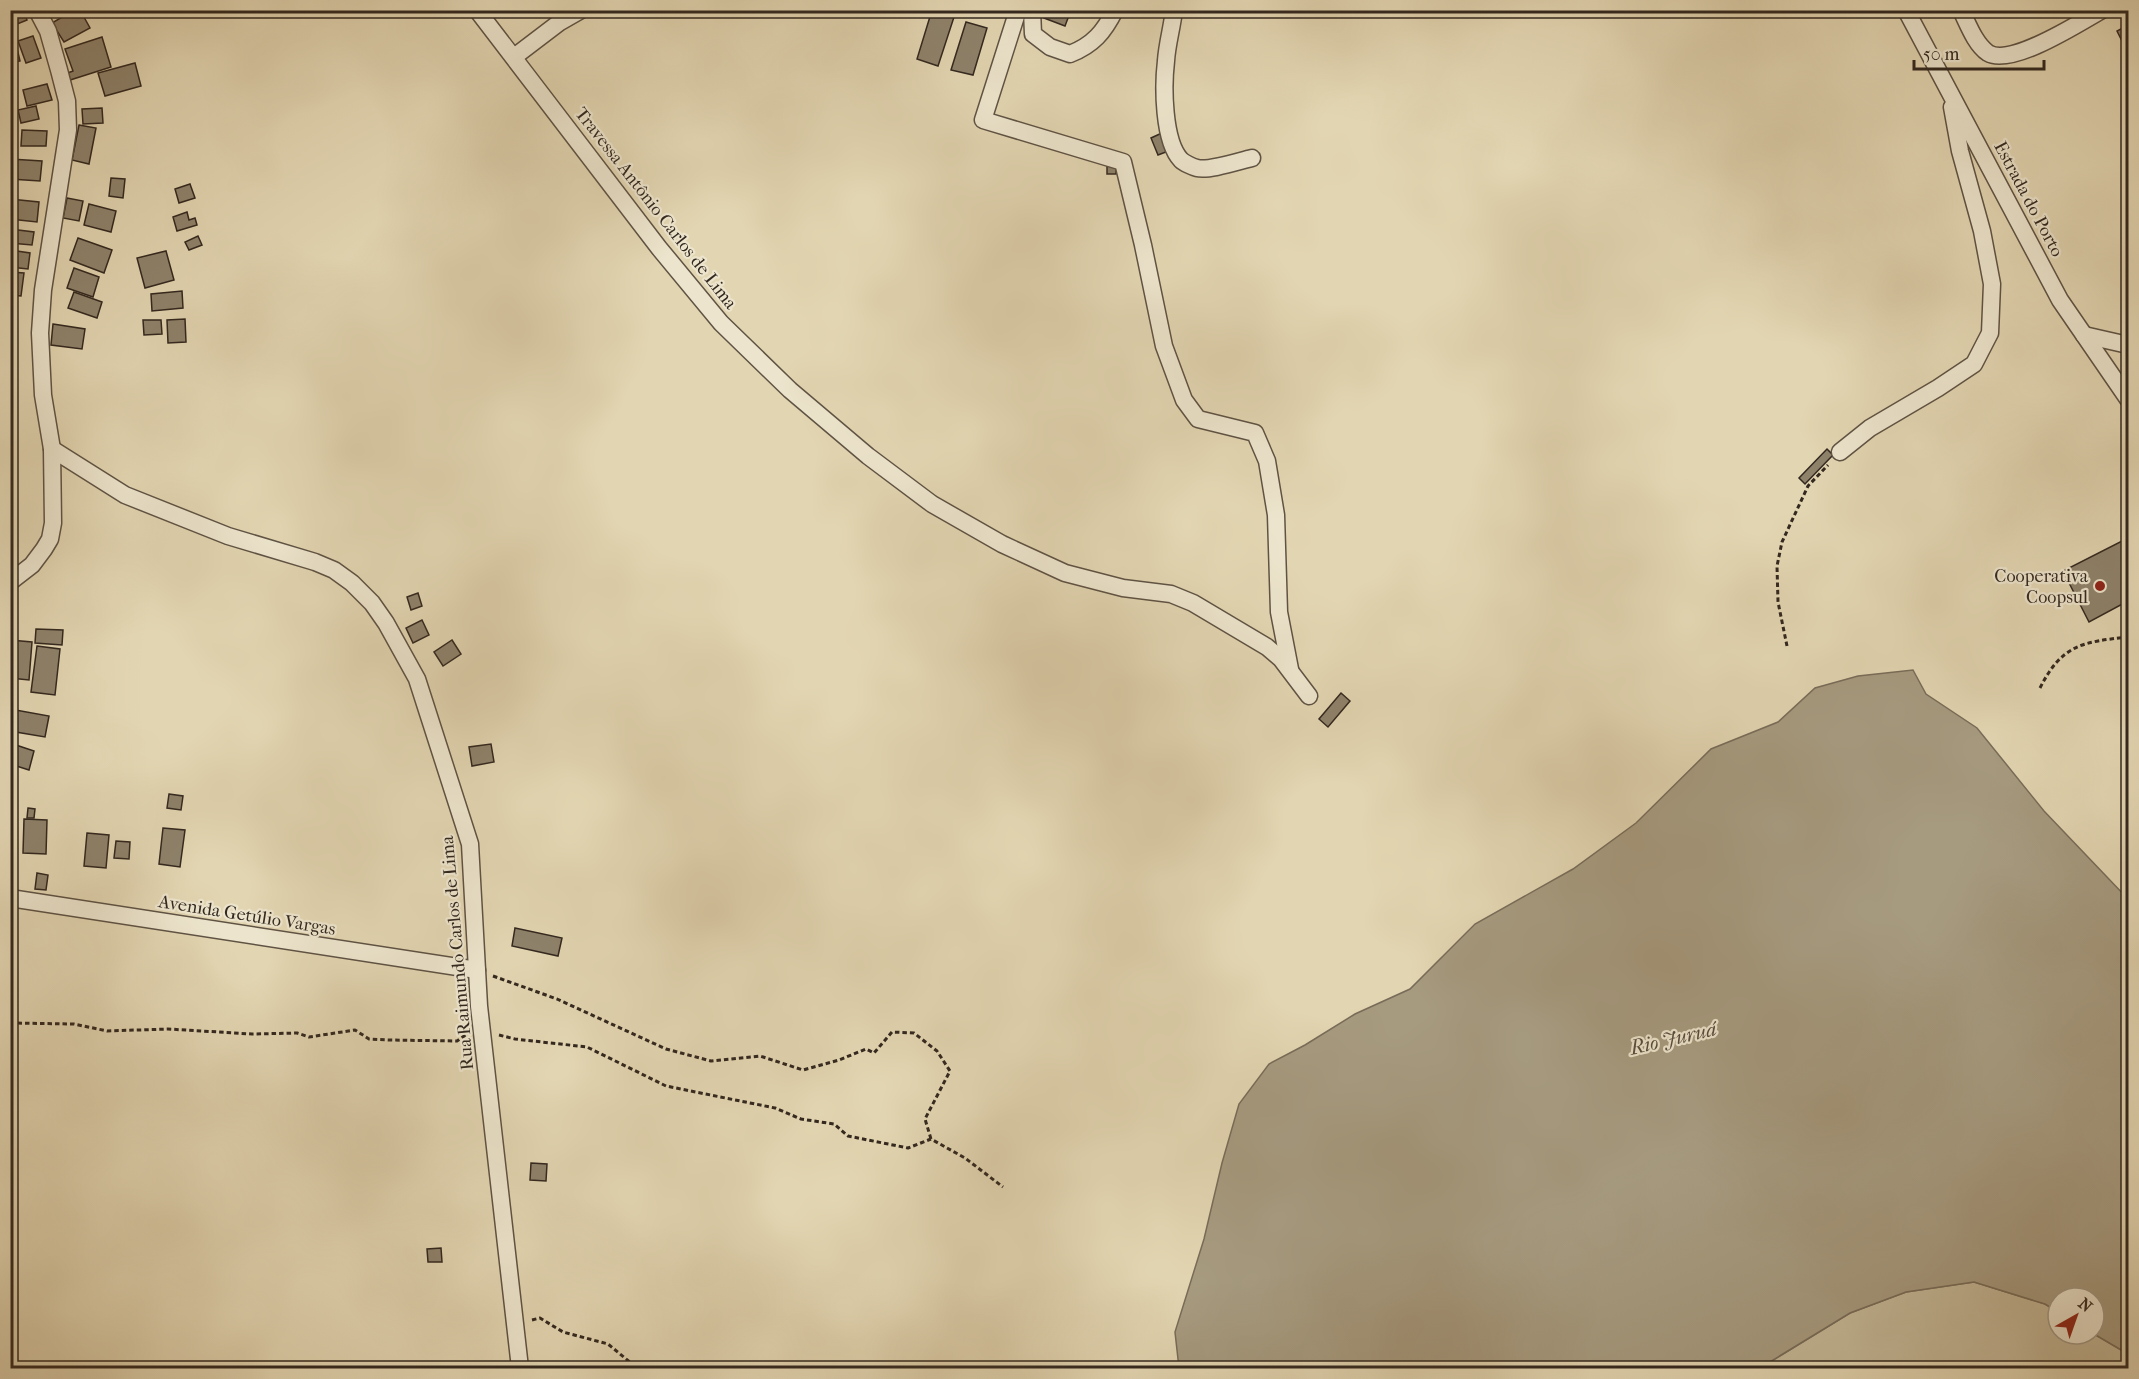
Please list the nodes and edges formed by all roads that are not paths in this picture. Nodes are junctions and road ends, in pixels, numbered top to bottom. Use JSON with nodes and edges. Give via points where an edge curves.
{"nodes":[{"id":1,"x":37,"y":10,"type":"edge"},
{"id":2,"x":477,"y":10,"type":"edge"},
{"id":3,"x":581,"y":10,"type":"edge"},
{"id":4,"x":1018,"y":10,"type":"edge"},
{"id":5,"x":1032,"y":10,"type":"edge"},
{"id":6,"x":1115,"y":10,"type":"edge"},
{"id":7,"x":1174,"y":10,"type":"edge"},
{"id":8,"x":1906,"y":10,"type":"edge"},
{"id":9,"x":1961,"y":10,"type":"edge"},
{"id":10,"x":2102,"y":10,"type":"edge"},
{"id":11,"x":514,"y":57,"type":"junction"},
{"id":12,"x":1950,"y":91,"type":"junction"},
{"id":13,"x":1252,"y":158,"type":"dead end"},
{"id":14,"x":2084,"y":335,"type":"junction"},
{"id":15,"x":2128,"y":345,"type":"edge"},
{"id":16,"x":2128,"y":399,"type":"edge"},
{"id":17,"x":52,"y":449,"type":"junction"},
{"id":18,"x":1840,"y":452,"type":"road end"},
{"id":19,"x":10,"y":582,"type":"edge"},
{"id":20,"x":1290,"y":669,"type":"junction"},
{"id":21,"x":1309,"y":696,"type":"dead end"},
{"id":22,"x":10,"y":898,"type":"edge"},
{"id":23,"x":477,"y":970,"type":"junction"},
{"id":24,"x":520,"y":1368,"type":"edge"}],
"edges":[{"from":1,"to":17,"type":"street","via":[[48,31],[59,70],[67,101],[68,130],[42,290],[40,333]]},
{"from":2,"to":11,"type":"street","name":"Travessa Antônio Carlos de Lima"},
{"from":3,"to":11,"type":"street"},
{"from":4,"to":20,"type":"street","via":[[983,120],[1123,162],[1164,346],[1184,400],[1198,419],[1255,433],[1267,461],[1276,515],[1279,612]]},
{"from":5,"to":6,"type":"street","via":[[1033,34],[1050,48],[1070,54],[1093,42]]},
{"from":7,"to":13,"type":"street","via":[[1165,94],[1172,142],[1181,161],[1200,169]]},
{"from":8,"to":12,"type":"street","name":"Estrada do Porto"},
{"from":9,"to":10,"type":"street","via":[[1979,44],[1990,54],[2001,56],[2033,47]]},
{"from":11,"to":20,"type":"street","name":"Travessa Antônio Carlos de Lima","via":[[721,323],[790,390],[868,456],[932,504],[1002,544],[1065,573],[1123,588],[1171,594],[1193,603],[1267,647]]},
{"from":12,"to":14,"type":"street","name":"Estrada do Porto","via":[[2060,300]]},
{"from":12,"to":18,"type":"street","via":[[1992,284],[1990,333],[1974,364],[1870,428]]},
{"from":14,"to":15,"type":"street"},
{"from":14,"to":16,"type":"street","name":"Estrada do Porto"},
{"from":17,"to":19,"type":"street","via":[[50,539],[32,565]]},
{"from":17,"to":23,"type":"street","name":"Rua Raimundo Carlos de Lima","via":[[136,500],[228,536],[334,570],[372,603],[417,679],[470,844]]},
{"from":20,"to":21,"type":"street","name":"Travessa Antônio Carlos de Lima"},
{"from":22,"to":23,"type":"street","name":"Avenida Getúlio Vargas"},
{"from":23,"to":24,"type":"street","name":"Rua Raimundo Carlos de Lima"}]}
